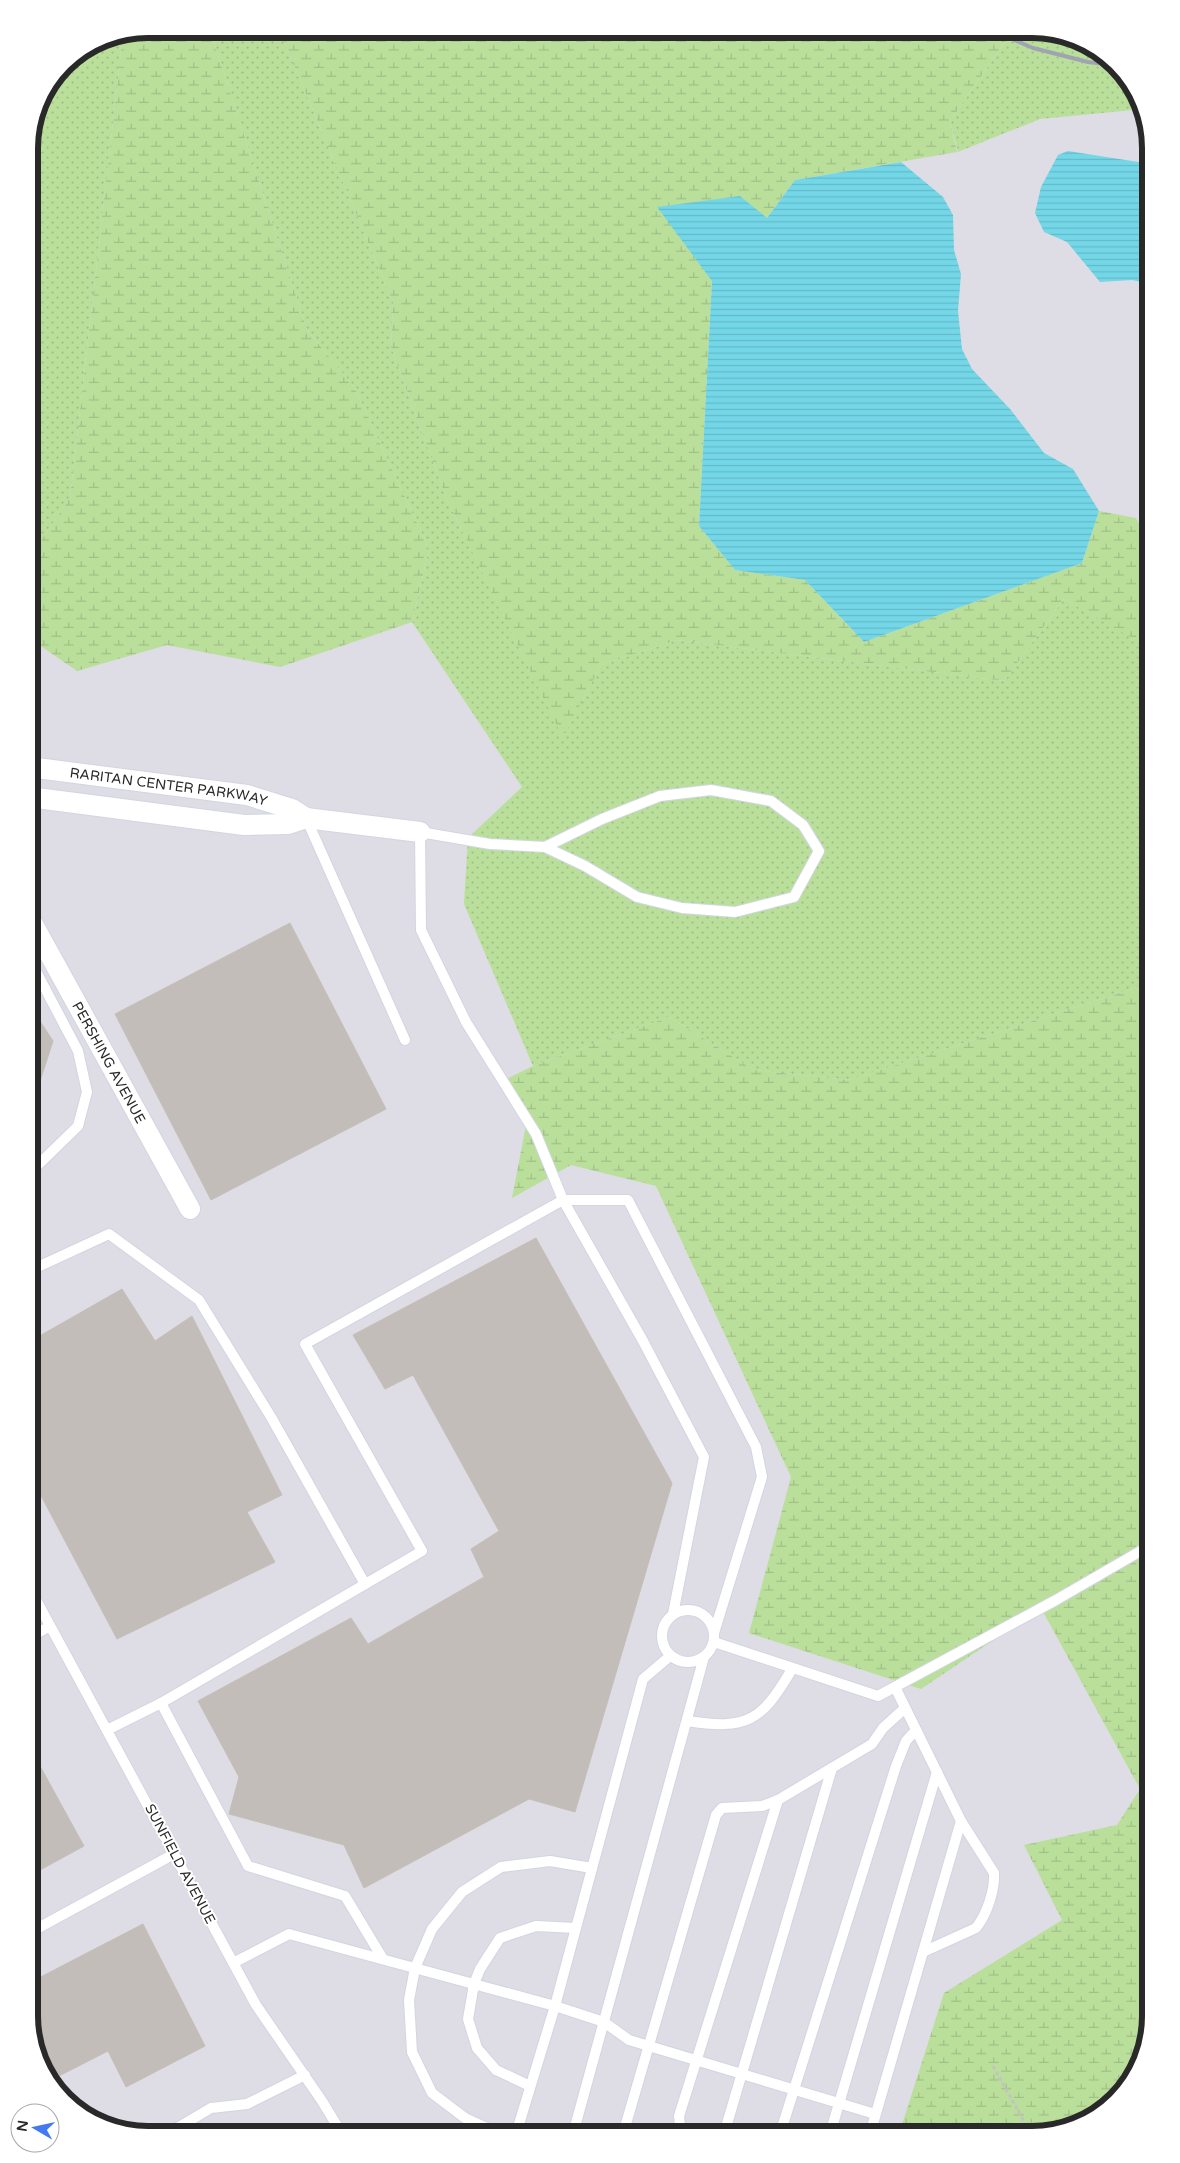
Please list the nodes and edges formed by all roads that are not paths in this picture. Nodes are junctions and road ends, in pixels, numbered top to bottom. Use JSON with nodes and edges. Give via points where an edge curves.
{"nodes":[{"id":1,"x":38,"y":768,"type":"edge"},
{"id":2,"x":38,"y":798,"type":"edge"},
{"id":3,"x":306,"y":818,"type":"junction"},
{"id":4,"x":420,"y":832,"type":"junction"},
{"id":5,"x":545,"y":847,"type":"junction"},
{"id":6,"x":38,"y":932,"type":"edge"},
{"id":7,"x":38,"y":975,"type":"edge"},
{"id":8,"x":405,"y":1040,"type":"dead end"},
{"id":9,"x":38,"y":1164,"type":"edge"},
{"id":10,"x":563,"y":1200,"type":"junction"},
{"id":11,"x":190,"y":1209,"type":"dead end"},
{"id":12,"x":38,"y":1267,"type":"edge"},
{"id":13,"x":1142,"y":1550,"type":"edge"},
{"id":14,"x":365,"y":1584,"type":"junction"},
{"id":15,"x":38,"y":1604,"type":"edge"},
{"id":16,"x":673,"y":1614,"type":"junction"},
{"id":17,"x":50,"y":1626,"type":"junction"},
{"id":18,"x":38,"y":1633,"type":"edge"},
{"id":19,"x":714,"y":1637,"type":"junction"},
{"id":20,"x":670,"y":1656,"type":"junction"},
{"id":21,"x":704,"y":1657,"type":"junction"},
{"id":22,"x":792,"y":1669,"type":"junction"},
{"id":23,"x":895,"y":1687,"type":"junction"},
{"id":24,"x":161,"y":1703,"type":"junction"},
{"id":25,"x":905,"y":1708,"type":"junction"},
{"id":26,"x":687,"y":1721,"type":"junction"},
{"id":27,"x":107,"y":1730,"type":"junction"},
{"id":28,"x":916,"y":1730,"type":"junction"},
{"id":29,"x":832,"y":1768,"type":"junction"},
{"id":30,"x":937,"y":1772,"type":"junction"},
{"id":31,"x":778,"y":1800,"type":"junction"},
{"id":32,"x":961,"y":1821,"type":"junction"},
{"id":33,"x":174,"y":1854,"type":"junction"},
{"id":34,"x":592,"y":1868,"type":"junction"},
{"id":35,"x":38,"y":1928,"type":"edge"},
{"id":36,"x":576,"y":1928,"type":"junction"},
{"id":37,"x":923,"y":1952,"type":"junction"},
{"id":38,"x":383,"y":1959,"type":"junction"},
{"id":39,"x":233,"y":1962,"type":"junction"},
{"id":40,"x":415,"y":1968,"type":"junction"},
{"id":41,"x":474,"y":1984,"type":"junction"},
{"id":42,"x":555,"y":2006,"type":"junction"},
{"id":43,"x":604,"y":2022,"type":"junction"},
{"id":44,"x":648,"y":2046,"type":"junction"},
{"id":45,"x":697,"y":2060,"type":"junction"},
{"id":46,"x":743,"y":2074,"type":"junction"},
{"id":47,"x":305,"y":2075,"type":"junction"},
{"id":48,"x":530,"y":2086,"type":"junction"},
{"id":49,"x":795,"y":2090,"type":"junction"},
{"id":50,"x":839,"y":2104,"type":"junction"},
{"id":51,"x":875,"y":2114,"type":"junction"},
{"id":52,"x":182,"y":2125,"type":"edge"},
{"id":53,"x":336,"y":2125,"type":"edge"},
{"id":54,"x":481,"y":2125,"type":"edge"},
{"id":55,"x":519,"y":2125,"type":"edge"},
{"id":56,"x":575,"y":2125,"type":"edge"},
{"id":57,"x":624,"y":2126,"type":"edge"},
{"id":58,"x":680,"y":2126,"type":"edge"},
{"id":59,"x":727,"y":2126,"type":"edge"},
{"id":60,"x":783,"y":2126,"type":"edge"},
{"id":61,"x":832,"y":2126,"type":"edge"},
{"id":62,"x":872,"y":2126,"type":"edge"}],
"edges":[{"from":1,"to":3,"type":"street","name":"RARITAN CENTER PARKWAY","via":[[247,795],[292,809]]},
{"from":2,"to":3,"type":"street","name":"RARITAN CENTER PARKWAY","via":[[244,825],[280,825]]},
{"from":3,"to":4,"type":"street","name":"RARITAN CENTER PARKWAY"},
{"from":3,"to":8,"type":"lane"},
{"from":4,"to":5,"type":"lane","via":[[490,844]]},
{"from":4,"to":10,"type":"lane","via":[[421,930],[466,1022],[536,1134]]},
{"from":5,"to":5,"type":"lane","via":[[637,897],[682,908],[735,912],[794,897],[819,851],[803,825],[771,801],[712,790],[660,796]]},
{"from":6,"to":11,"type":"street","name":"PERSHING AVENUE"},
{"from":7,"to":9,"type":"lane","via":[[78,1051],[87,1092],[78,1126]]},
{"from":10,"to":14,"type":"lane","via":[[305,1344],[422,1550]]},
{"from":10,"to":16,"type":"lane","via":[[704,1456]]},
{"from":10,"to":19,"type":"lane","via":[[628,1200],[756,1447],[762,1478]]},
{"from":12,"to":14,"type":"lane","via":[[109,1234],[199,1300],[271,1417]]},
{"from":13,"to":23,"type":"lane"},
{"from":14,"to":24,"type":"lane"},
{"from":15,"to":17,"type":"lane","name":"SUNFIELD AVENUE"},
{"from":16,"to":19,"type":"lane","via":[[682,1610],[699,1612],[712,1624]]},
{"from":16,"to":20,"type":"lane","via":[[662,1633],[662,1641]]},
{"from":17,"to":18,"type":"lane"},
{"from":17,"to":27,"type":"lane","name":"SUNFIELD AVENUE"},
{"from":19,"to":21,"type":"lane"},
{"from":19,"to":22,"type":"lane"},
{"from":20,"to":21,"type":"lane","via":[[687,1663]]},
{"from":20,"to":34,"type":"lane","via":[[643,1679]]},
{"from":21,"to":26,"type":"lane"},
{"from":22,"to":23,"type":"lane","via":[[878,1696]]},
{"from":22,"to":26,"type":"lane","via":[[764,1710],[739,1724],[716,1726]]},
{"from":23,"to":25,"type":"lane"},
{"from":24,"to":27,"type":"lane"},
{"from":24,"to":38,"type":"lane","via":[[248,1866],[344,1896]]},
{"from":25,"to":28,"type":"lane"},
{"from":25,"to":29,"type":"lane","via":[[883,1728],[872,1744]]},
{"from":26,"to":43,"type":"lane"},
{"from":27,"to":33,"type":"lane","name":"SUNFIELD AVENUE"},
{"from":28,"to":30,"type":"lane"},
{"from":28,"to":49,"type":"lane","via":[[906,1741],[896,1766]]},
{"from":29,"to":31,"type":"lane"},
{"from":29,"to":46,"type":"lane"},
{"from":30,"to":32,"type":"lane"},
{"from":30,"to":50,"type":"lane"},
{"from":31,"to":44,"type":"lane","via":[[762,1806],[722,1808],[716,1815]]},
{"from":31,"to":45,"type":"lane"},
{"from":32,"to":37,"type":"lane"},
{"from":32,"to":37,"type":"lane","via":[[994,1873],[995,1882],[976,1928]]},
{"from":33,"to":35,"type":"lane"},
{"from":33,"to":39,"type":"lane","name":"SUNFIELD AVENUE"},
{"from":34,"to":36,"type":"lane"},
{"from":34,"to":40,"type":"lane","via":[[550,1861],[501,1868],[462,1892],[432,1929]]},
{"from":36,"to":41,"type":"lane","via":[[536,1926],[500,1938]]},
{"from":36,"to":42,"type":"lane"},
{"from":37,"to":51,"type":"lane"},
{"from":38,"to":39,"type":"lane","via":[[289,1934]]},
{"from":38,"to":40,"type":"lane"},
{"from":39,"to":47,"type":"lane","name":"SUNFIELD AVENUE","via":[[274,2032]]},
{"from":40,"to":41,"type":"lane"},
{"from":40,"to":54,"type":"lane","via":[[409,2000],[412,2052],[432,2093],[465,2118]]},
{"from":41,"to":42,"type":"lane"},
{"from":41,"to":48,"type":"lane","via":[[468,2019],[477,2048],[496,2070]]},
{"from":42,"to":43,"type":"lane"},
{"from":42,"to":48,"type":"lane"},
{"from":43,"to":44,"type":"lane","via":[[629,2040]]},
{"from":43,"to":56,"type":"lane"},
{"from":44,"to":45,"type":"lane"},
{"from":44,"to":57,"type":"lane"},
{"from":45,"to":46,"type":"lane"},
{"from":45,"to":58,"type":"lane","via":[[679,2116]]},
{"from":46,"to":49,"type":"lane"},
{"from":46,"to":59,"type":"lane"},
{"from":47,"to":52,"type":"lane","via":[[247,2104],[211,2108]]},
{"from":47,"to":53,"type":"lane","name":"SUNFIELD AVENUE"},
{"from":48,"to":55,"type":"lane"},
{"from":49,"to":50,"type":"lane"},
{"from":49,"to":60,"type":"lane"},
{"from":50,"to":51,"type":"lane"},
{"from":50,"to":61,"type":"lane"},
{"from":51,"to":62,"type":"lane"}]}
